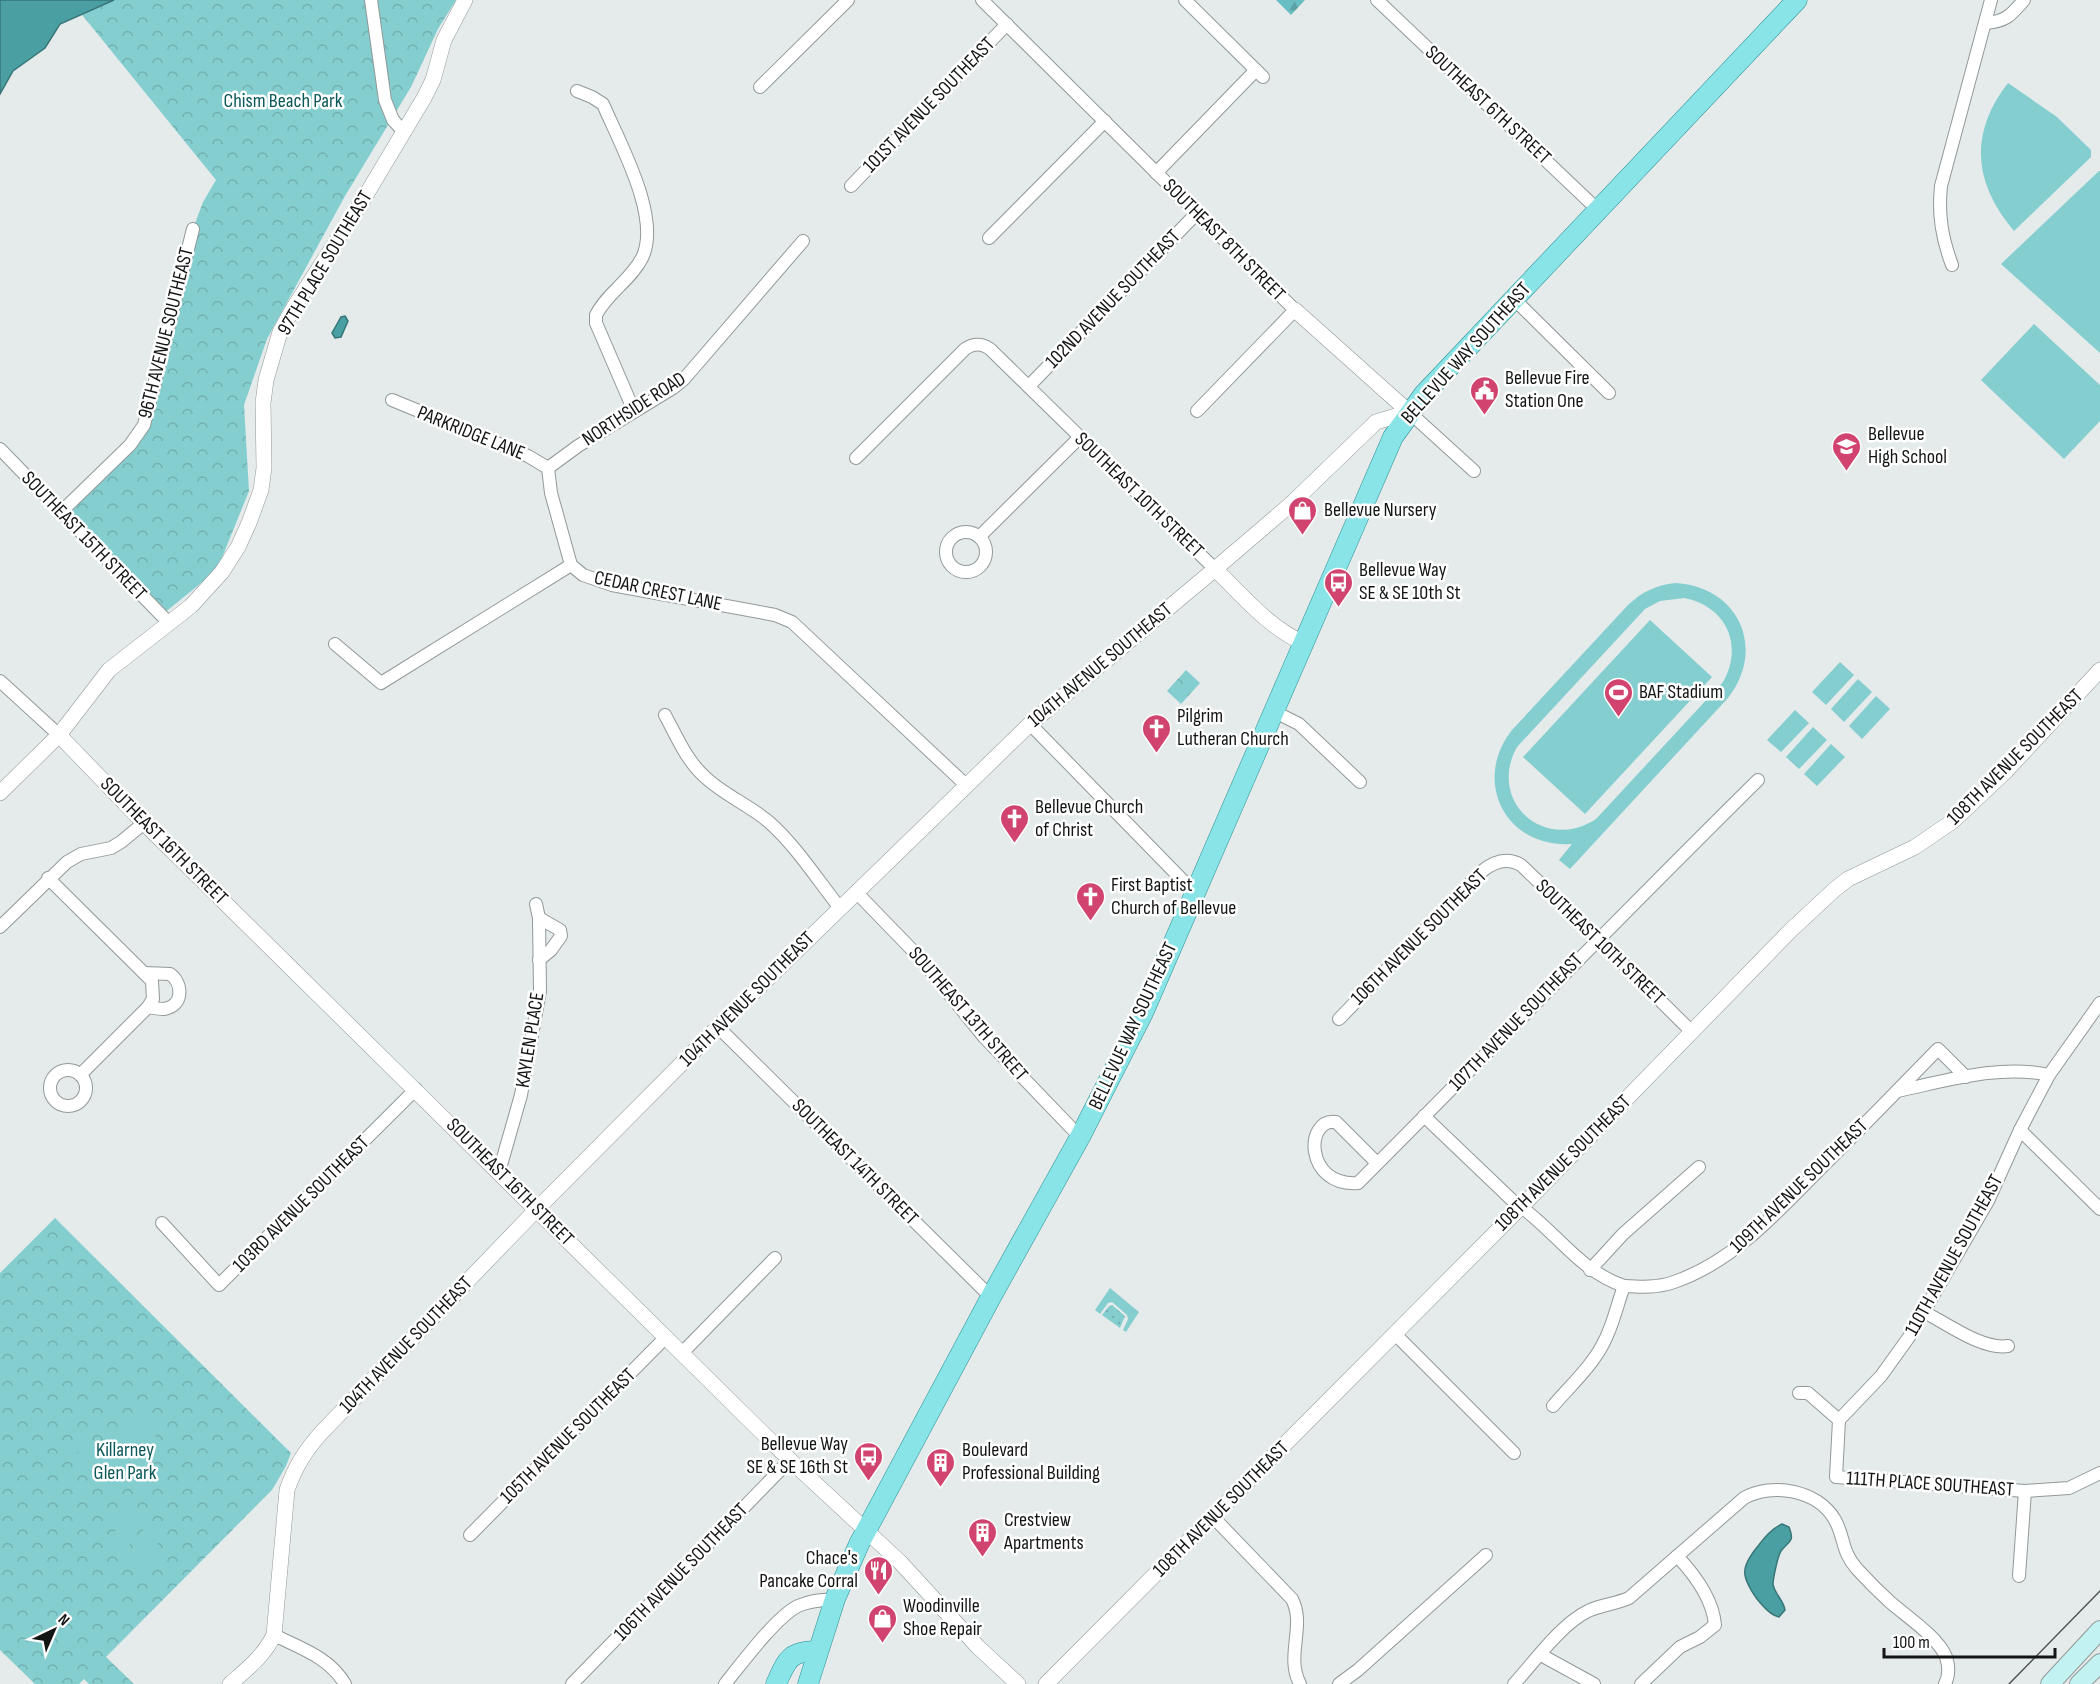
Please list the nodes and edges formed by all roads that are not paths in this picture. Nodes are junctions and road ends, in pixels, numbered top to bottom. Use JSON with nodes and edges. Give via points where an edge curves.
{"nodes":[{"id":1,"x":371,"y":0,"type":"edge"},
{"id":2,"x":465,"y":0,"type":"edge"},
{"id":3,"x":848,"y":0,"type":"edge"},
{"id":4,"x":982,"y":0,"type":"edge"},
{"id":5,"x":1185,"y":0,"type":"edge"},
{"id":6,"x":1377,"y":0,"type":"edge"},
{"id":7,"x":1797,"y":0,"type":"edge"},
{"id":8,"x":1991,"y":0,"type":"edge"},
{"id":9,"x":2024,"y":0,"type":"edge"},
{"id":10,"x":1986,"y":23,"type":"junction"},
{"id":11,"x":1006,"y":24,"type":"junction"},
{"id":12,"x":760,"y":87,"type":"dead end"},
{"id":13,"x":577,"y":91,"type":"dead end"},
{"id":14,"x":1105,"y":121,"type":"junction"},
{"id":15,"x":403,"y":131,"type":"junction"},
{"id":16,"x":1156,"y":173,"type":"junction"},
{"id":17,"x":851,"y":186,"type":"dead end"},
{"id":18,"x":1598,"y":210,"type":"junction"},
{"id":19,"x":1197,"y":213,"type":"junction"},
{"id":20,"x":193,"y":229,"type":"dead end"},
{"id":21,"x":989,"y":238,"type":"dead end"},
{"id":22,"x":803,"y":241,"type":"dead end"},
{"id":23,"x":1952,"y":265,"type":"dead end"},
{"id":24,"x":1514,"y":299,"type":"junction"},
{"id":25,"x":1295,"y":310,"type":"junction"},
{"id":26,"x":1029,"y":386,"type":"junction"},
{"id":27,"x":1609,"y":393,"type":"dead end"},
{"id":28,"x":392,"y":400,"type":"dead end"},
{"id":29,"x":634,"y":411,"type":"junction"},
{"id":30,"x":1197,"y":411,"type":"dead end"},
{"id":31,"x":1409,"y":412,"type":"junction"},
{"id":32,"x":1080,"y":437,"type":"junction"},
{"id":33,"x":0,"y":449,"type":"edge"},
{"id":34,"x":856,"y":458,"type":"dead end"},
{"id":35,"x":548,"y":468,"type":"junction"},
{"id":36,"x":1474,"y":471,"type":"dead end"},
{"id":37,"x":61,"y":512,"type":"junction"},
{"id":38,"x":980,"y":537,"type":"dead end"},
{"id":39,"x":571,"y":565,"type":"junction"},
{"id":40,"x":1215,"y":569,"type":"junction"},
{"id":41,"x":169,"y":623,"type":"junction"},
{"id":42,"x":1304,"y":643,"type":"junction"},
{"id":43,"x":335,"y":644,"type":"dead end"},
{"id":44,"x":2100,"y":670,"type":"edge"},
{"id":45,"x":0,"y":681,"type":"edge"},
{"id":46,"x":1273,"y":711,"type":"junction"},
{"id":47,"x":665,"y":715,"type":"dead end"},
{"id":48,"x":1030,"y":724,"type":"junction"},
{"id":49,"x":59,"y":735,"type":"junction"},
{"id":50,"x":1758,"y":780,"type":"dead end"},
{"id":51,"x":1360,"y":782,"type":"dead end"},
{"id":52,"x":966,"y":785,"type":"junction"},
{"id":53,"x":0,"y":792,"type":"edge"},
{"id":54,"x":144,"y":823,"type":"junction"},
{"id":55,"x":1504,"y":861,"type":"joint"},
{"id":56,"x":48,"y":878,"type":"junction"},
{"id":57,"x":856,"y":892,"type":"junction"},
{"id":58,"x":1195,"y":893,"type":"junction"},
{"id":59,"x":536,"y":904,"type":"dead end"},
{"id":60,"x":840,"y":908,"type":"junction"},
{"id":61,"x":539,"y":918,"type":"junction"},
{"id":62,"x":0,"y":927,"type":"edge"},
{"id":63,"x":1598,"y":939,"type":"junction"},
{"id":64,"x":539,"y":960,"type":"junction"},
{"id":65,"x":144,"y":973,"type":"junction"},
{"id":66,"x":2100,"y":1003,"type":"edge"},
{"id":67,"x":148,"y":1007,"type":"junction"},
{"id":68,"x":1339,"y":1019,"type":"dead end"},
{"id":69,"x":718,"y":1027,"type":"junction"},
{"id":70,"x":1692,"y":1032,"type":"junction"},
{"id":71,"x":80,"y":1075,"type":"dead end"},
{"id":72,"x":2049,"y":1075,"type":"junction"},
{"id":73,"x":1966,"y":1077,"type":"junction"},
{"id":74,"x":416,"y":1089,"type":"junction"},
{"id":75,"x":1897,"y":1092,"type":"junction"},
{"id":76,"x":1424,"y":1116,"type":"junction"},
{"id":77,"x":2020,"y":1130,"type":"junction"},
{"id":78,"x":1080,"y":1137,"type":"junction"},
{"id":79,"x":1377,"y":1163,"type":"junction"},
{"id":80,"x":1699,"y":1167,"type":"dead end"},
{"id":81,"x":499,"y":1172,"type":"junction"},
{"id":82,"x":1521,"y":1206,"type":"junction"},
{"id":83,"x":537,"y":1209,"type":"junction"},
{"id":84,"x":2100,"y":1209,"type":"edge"},
{"id":85,"x":162,"y":1223,"type":"dead end"},
{"id":86,"x":775,"y":1258,"type":"dead end"},
{"id":87,"x":1590,"y":1270,"type":"junction"},
{"id":88,"x":1624,"y":1286,"type":"junction"},
{"id":89,"x":991,"y":1297,"type":"junction"},
{"id":90,"x":1924,"y":1312,"type":"junction"},
{"id":91,"x":1395,"y":1334,"type":"junction"},
{"id":92,"x":666,"y":1337,"type":"junction"},
{"id":93,"x":2008,"y":1346,"type":"dead end"},
{"id":94,"x":682,"y":1353,"type":"junction"},
{"id":95,"x":1799,"y":1393,"type":"dead end"},
{"id":96,"x":1553,"y":1406,"type":"dead end"},
{"id":97,"x":1839,"y":1420,"type":"junction"},
{"id":98,"x":1514,"y":1453,"type":"dead end"},
{"id":99,"x":790,"y":1460,"type":"junction"},
{"id":100,"x":2100,"y":1473,"type":"edge"},
{"id":101,"x":2025,"y":1491,"type":"junction"},
{"id":102,"x":1213,"y":1516,"type":"junction"},
{"id":103,"x":866,"y":1531,"type":"junction"},
{"id":104,"x":470,"y":1535,"type":"dead end"},
{"id":105,"x":1486,"y":1555,"type":"dead end"},
{"id":106,"x":1677,"y":1556,"type":"junction"},
{"id":107,"x":2019,"y":1576,"type":"dead end"},
{"id":108,"x":835,"y":1599,"type":"junction"},
{"id":109,"x":2100,"y":1630,"type":"edge"},
{"id":110,"x":274,"y":1635,"type":"junction"},
{"id":111,"x":817,"y":1651,"type":"junction"},
{"id":112,"x":1541,"y":1655,"type":"junction"},
{"id":113,"x":2100,"y":1663,"type":"edge"},
{"id":114,"x":230,"y":1684,"type":"edge"},
{"id":115,"x":345,"y":1684,"type":"edge"},
{"id":116,"x":572,"y":1684,"type":"edge"},
{"id":117,"x":725,"y":1684,"type":"edge"},
{"id":118,"x":776,"y":1684,"type":"edge"},
{"id":119,"x":808,"y":1684,"type":"edge"},
{"id":120,"x":1018,"y":1684,"type":"edge"},
{"id":121,"x":1046,"y":1684,"type":"edge"},
{"id":122,"x":1300,"y":1684,"type":"edge"},
{"id":123,"x":1340,"y":1684,"type":"edge"},
{"id":124,"x":1514,"y":1684,"type":"edge"},
{"id":125,"x":1594,"y":1684,"type":"edge"},
{"id":126,"x":1641,"y":1684,"type":"edge"},
{"id":127,"x":1945,"y":1684,"type":"edge"},
{"id":128,"x":2050,"y":1684,"type":"edge"},
{"id":129,"x":2079,"y":1684,"type":"edge"}],
"edges":[{"from":1,"to":15,"type":"street","via":[[385,100],[393,120]]},
{"from":2,"to":15,"type":"street","name":"97TH PLACE SOUTHEAST","via":[[444,40],[433,80]]},
{"from":3,"to":12,"type":"street"},
{"from":4,"to":11,"type":"street","name":"SOUTHEAST 8TH STREET"},
{"from":5,"to":16,"type":"street","via":[[1259,73]]},
{"from":6,"to":18,"type":"street","name":"SOUTHEAST 6TH STREET"},
{"from":7,"to":18,"type":"main road","name":"BELLEVUE WAY SOUTHEAST"},
{"from":8,"to":10,"type":"street"},
{"from":9,"to":10,"type":"street","via":[[2006,19]]},
{"from":10,"to":23,"type":"street","via":[[1938,207]]},
{"from":11,"to":14,"type":"street","name":"SOUTHEAST 8TH STREET"},
{"from":11,"to":17,"type":"street","name":"101ST AVENUE SOUTHEAST"},
{"from":13,"to":29,"type":"street","via":[[603,104],[646,212],[644,256],[596,315]]},
{"from":14,"to":16,"type":"street","name":"SOUTHEAST 8TH STREET"},
{"from":14,"to":21,"type":"street"},
{"from":15,"to":41,"type":"street","name":"97TH PLACE SOUTHEAST","via":[[280,332],[263,403],[261,490],[249,523],[222,572],[191,606]]},
{"from":16,"to":19,"type":"street","name":"SOUTHEAST 8TH STREET"},
{"from":18,"to":24,"type":"main road","name":"BELLEVUE WAY SOUTHEAST"},
{"from":19,"to":25,"type":"street","name":"SOUTHEAST 8TH STREET"},
{"from":19,"to":26,"type":"street","name":"102ND AVENUE SOUTHEAST"},
{"from":20,"to":37,"type":"street","name":"96TH AVENUE SOUTHEAST","via":[[144,425],[130,445]]},
{"from":22,"to":29,"type":"street","name":"NORTHSIDE ROAD","via":[[694,369],[674,388]]},
{"from":24,"to":27,"type":"street"},
{"from":24,"to":31,"type":"main road","name":"BELLEVUE WAY SOUTHEAST"},
{"from":25,"to":30,"type":"street"},
{"from":25,"to":31,"type":"street","name":"SOUTHEAST 8TH STREET"},
{"from":26,"to":32,"type":"street","name":"SOUTHEAST 10TH STREET"},
{"from":26,"to":34,"type":"street","name":"SOUTHEAST 10TH STREET","via":[[990,349],[978,344],[965,349]]},
{"from":28,"to":35,"type":"street","name":"PARKRIDGE LANE","via":[[528,456]]},
{"from":29,"to":35,"type":"street","name":"NORTHSIDE ROAD"},
{"from":31,"to":36,"type":"street","name":"SOUTHEAST 8TH STREET"},
{"from":31,"to":40,"type":"street","name":"104TH AVENUE SOUTHEAST","via":[[1376,422],[1291,504]]},
{"from":31,"to":42,"type":"main road","name":"BELLEVUE WAY SOUTHEAST","via":[[1393,436]]},
{"from":32,"to":38,"type":"street"},
{"from":32,"to":40,"type":"street","name":"SOUTHEAST 10TH STREET"},
{"from":33,"to":37,"type":"street","name":"SOUTHEAST 15TH STREET"},
{"from":35,"to":39,"type":"street"},
{"from":37,"to":41,"type":"street","name":"SOUTHEAST 15TH STREET"},
{"from":39,"to":43,"type":"street","name":"CEDAR CREST LANE","via":[[381,683]]},
{"from":39,"to":52,"type":"street","name":"CEDAR CREST LANE","via":[[583,575],[612,585],[775,615],[792,622]]},
{"from":40,"to":42,"type":"street","name":"SOUTHEAST 10TH STREET","via":[[1276,627]]},
{"from":40,"to":48,"type":"street","name":"104TH AVENUE SOUTHEAST"},
{"from":41,"to":49,"type":"street","name":"97TH PLACE SOUTHEAST","via":[[110,670]]},
{"from":42,"to":46,"type":"main road","name":"BELLEVUE WAY SOUTHEAST"},
{"from":44,"to":70,"type":"street","name":"108TH AVENUE SOUTHEAST","via":[[1972,805],[1934,836],[1858,872],[1834,890]]},
{"from":45,"to":49,"type":"street","name":"SOUTHEAST 16TH STREET"},
{"from":46,"to":51,"type":"street","via":[[1299,724]]},
{"from":46,"to":58,"type":"main road","name":"BELLEVUE WAY SOUTHEAST"},
{"from":47,"to":60,"type":"street","via":[[695,767],[781,834]]},
{"from":48,"to":52,"type":"street","name":"104TH AVENUE SOUTHEAST"},
{"from":48,"to":58,"type":"street"},
{"from":49,"to":53,"type":"street","name":"97TH PLACE SOUTHEAST"},
{"from":49,"to":54,"type":"street","name":"SOUTHEAST 16TH STREET"},
{"from":50,"to":63,"type":"street","name":"107TH AVENUE SOUTHEAST"},
{"from":52,"to":57,"type":"street","name":"104TH AVENUE SOUTHEAST"},
{"from":54,"to":56,"type":"street","via":[[111,848],[74,857]]},
{"from":54,"to":74,"type":"street","name":"SOUTHEAST 16TH STREET"},
{"from":55,"to":63,"type":"street","name":"SOUTHEAST 10TH STREET","via":[[1521,865]]},
{"from":55,"to":68,"type":"street","name":"106TH AVENUE SOUTHEAST","via":[[1481,872]]},
{"from":56,"to":62,"type":"street"},
{"from":56,"to":65,"type":"street"},
{"from":57,"to":60,"type":"street","name":"104TH AVENUE SOUTHEAST"},
{"from":57,"to":78,"type":"street","name":"SOUTHEAST 13TH STREET","via":[[920,958],[984,1038]]},
{"from":58,"to":78,"type":"main road","name":"BELLEVUE WAY SOUTHEAST","via":[[1143,1013]]},
{"from":59,"to":61,"type":"street","name":"KAYLEN PLACE"},
{"from":60,"to":69,"type":"street","name":"104TH AVENUE SOUTHEAST"},
{"from":61,"to":64,"type":"street","name":"KAYLEN PLACE"},
{"from":61,"to":64,"type":"street","via":[[560,930],[561,936]]},
{"from":63,"to":70,"type":"street","name":"SOUTHEAST 10TH STREET"},
{"from":63,"to":76,"type":"street","name":"107TH AVENUE SOUTHEAST"},
{"from":64,"to":81,"type":"street","name":"KAYLEN PLACE","via":[[540,991],[521,1095]]},
{"from":65,"to":67,"type":"street","via":[[152,981],[153,999]]},
{"from":65,"to":67,"type":"street","via":[[170,974],[180,991],[177,1001],[169,1007]]},
{"from":66,"to":72,"type":"street"},
{"from":67,"to":71,"type":"street"},
{"from":69,"to":83,"type":"street","name":"104TH AVENUE SOUTHEAST"},
{"from":69,"to":89,"type":"street","name":"SOUTHEAST 14TH STREET"},
{"from":70,"to":82,"type":"street","name":"108TH AVENUE SOUTHEAST"},
{"from":72,"to":73,"type":"street","via":[[2022,1070]]},
{"from":72,"to":77,"type":"street","name":"110TH AVENUE SOUTHEAST"},
{"from":73,"to":75,"type":"street"},
{"from":73,"to":75,"type":"street","name":"109TH AVENUE SOUTHEAST","via":[[1938,1049]]},
{"from":74,"to":81,"type":"street","name":"SOUTHEAST 16TH STREET"},
{"from":74,"to":85,"type":"street","name":"103RD AVENUE SOUTHEAST","via":[[219,1285]]},
{"from":75,"to":88,"type":"street","name":"109TH AVENUE SOUTHEAST","via":[[1739,1247],[1675,1282]]},
{"from":76,"to":79,"type":"street","name":"107TH AVENUE SOUTHEAST"},
{"from":76,"to":82,"type":"street"},
{"from":77,"to":84,"type":"street"},
{"from":77,"to":90,"type":"street","name":"110TH AVENUE SOUTHEAST","via":[[1988,1202]]},
{"from":78,"to":89,"type":"main road","name":"BELLEVUE WAY SOUTHEAST"},
{"from":79,"to":79,"type":"street","name":"107TH AVENUE SOUTHEAST","via":[[1358,1183],[1339,1182],[1320,1167],[1313,1148],[1315,1139],[1326,1123],[1336,1122]]},
{"from":80,"to":87,"type":"street","via":[[1630,1227]]},
{"from":81,"to":83,"type":"street","name":"SOUTHEAST 16TH STREET"},
{"from":82,"to":87,"type":"street"},
{"from":82,"to":91,"type":"street","name":"108TH AVENUE SOUTHEAST"},
{"from":83,"to":92,"type":"street","name":"SOUTHEAST 16TH STREET"},
{"from":83,"to":110,"type":"street","name":"104TH AVENUE SOUTHEAST","via":[[304,1453],[293,1470],[286,1490]]},
{"from":86,"to":94,"type":"street"},
{"from":87,"to":88,"type":"street"},
{"from":88,"to":96,"type":"street","via":[[1603,1345]]},
{"from":89,"to":103,"type":"main road","name":"BELLEVUE WAY SOUTHEAST"},
{"from":90,"to":93,"type":"street","via":[[1986,1345]]},
{"from":90,"to":97,"type":"street","name":"110TH AVENUE SOUTHEAST","via":[[1881,1376]]},
{"from":91,"to":98,"type":"street"},
{"from":91,"to":102,"type":"street","name":"108TH AVENUE SOUTHEAST"},
{"from":92,"to":94,"type":"street","name":"SOUTHEAST 16TH STREET"},
{"from":92,"to":104,"type":"street","name":"105TH AVENUE SOUTHEAST"},
{"from":94,"to":99,"type":"street","name":"SOUTHEAST 16TH STREET"},
{"from":95,"to":97,"type":"street","via":[[1808,1393]]},
{"from":97,"to":101,"type":"street","name":"111TH PLACE SOUTHEAST","via":[[1836,1477]]},
{"from":99,"to":103,"type":"street","name":"SOUTHEAST 16TH STREET"},
{"from":99,"to":116,"type":"street","name":"106TH AVENUE SOUTHEAST"},
{"from":100,"to":101,"type":"street","name":"111TH PLACE SOUTHEAST","via":[[2069,1488]]},
{"from":101,"to":107,"type":"street","name":"111TH PLACE SOUTHEAST"},
{"from":102,"to":121,"type":"street","name":"108TH AVENUE SOUTHEAST"},
{"from":102,"to":122,"type":"street","via":[[1286,1590],[1296,1606],[1293,1659]]},
{"from":103,"to":108,"type":"main road","name":"BELLEVUE WAY SOUTHEAST"},
{"from":103,"to":120,"type":"street","name":"SOUTHEAST 16TH STREET"},
{"from":105,"to":123,"type":"street"},
{"from":106,"to":112,"type":"street","via":[[1629,1598],[1576,1618]]},
{"from":106,"to":126,"type":"street","via":[[1700,1586],[1715,1625],[1680,1647]]},
{"from":106,"to":127,"type":"street","via":[[1752,1494],[1784,1489],[1813,1500],[1833,1517],[1851,1563],[1934,1640],[1946,1656]]},
{"from":108,"to":111,"type":"main road","name":"BELLEVUE WAY SOUTHEAST"},
{"from":108,"to":117,"type":"street","via":[[808,1602],[783,1617]]},
{"from":109,"to":128,"type":"main road"},
{"from":110,"to":114,"type":"street","name":"104TH AVENUE SOUTHEAST","via":[[259,1658]]},
{"from":110,"to":115,"type":"street","via":[[320,1658]]},
{"from":111,"to":118,"type":"main road","via":[[791,1656]]},
{"from":111,"to":119,"type":"main road","name":"BELLEVUE WAY SOUTHEAST"},
{"from":112,"to":124,"type":"street"},
{"from":112,"to":125,"type":"street"},
{"from":113,"to":129,"type":"main road"}]}
